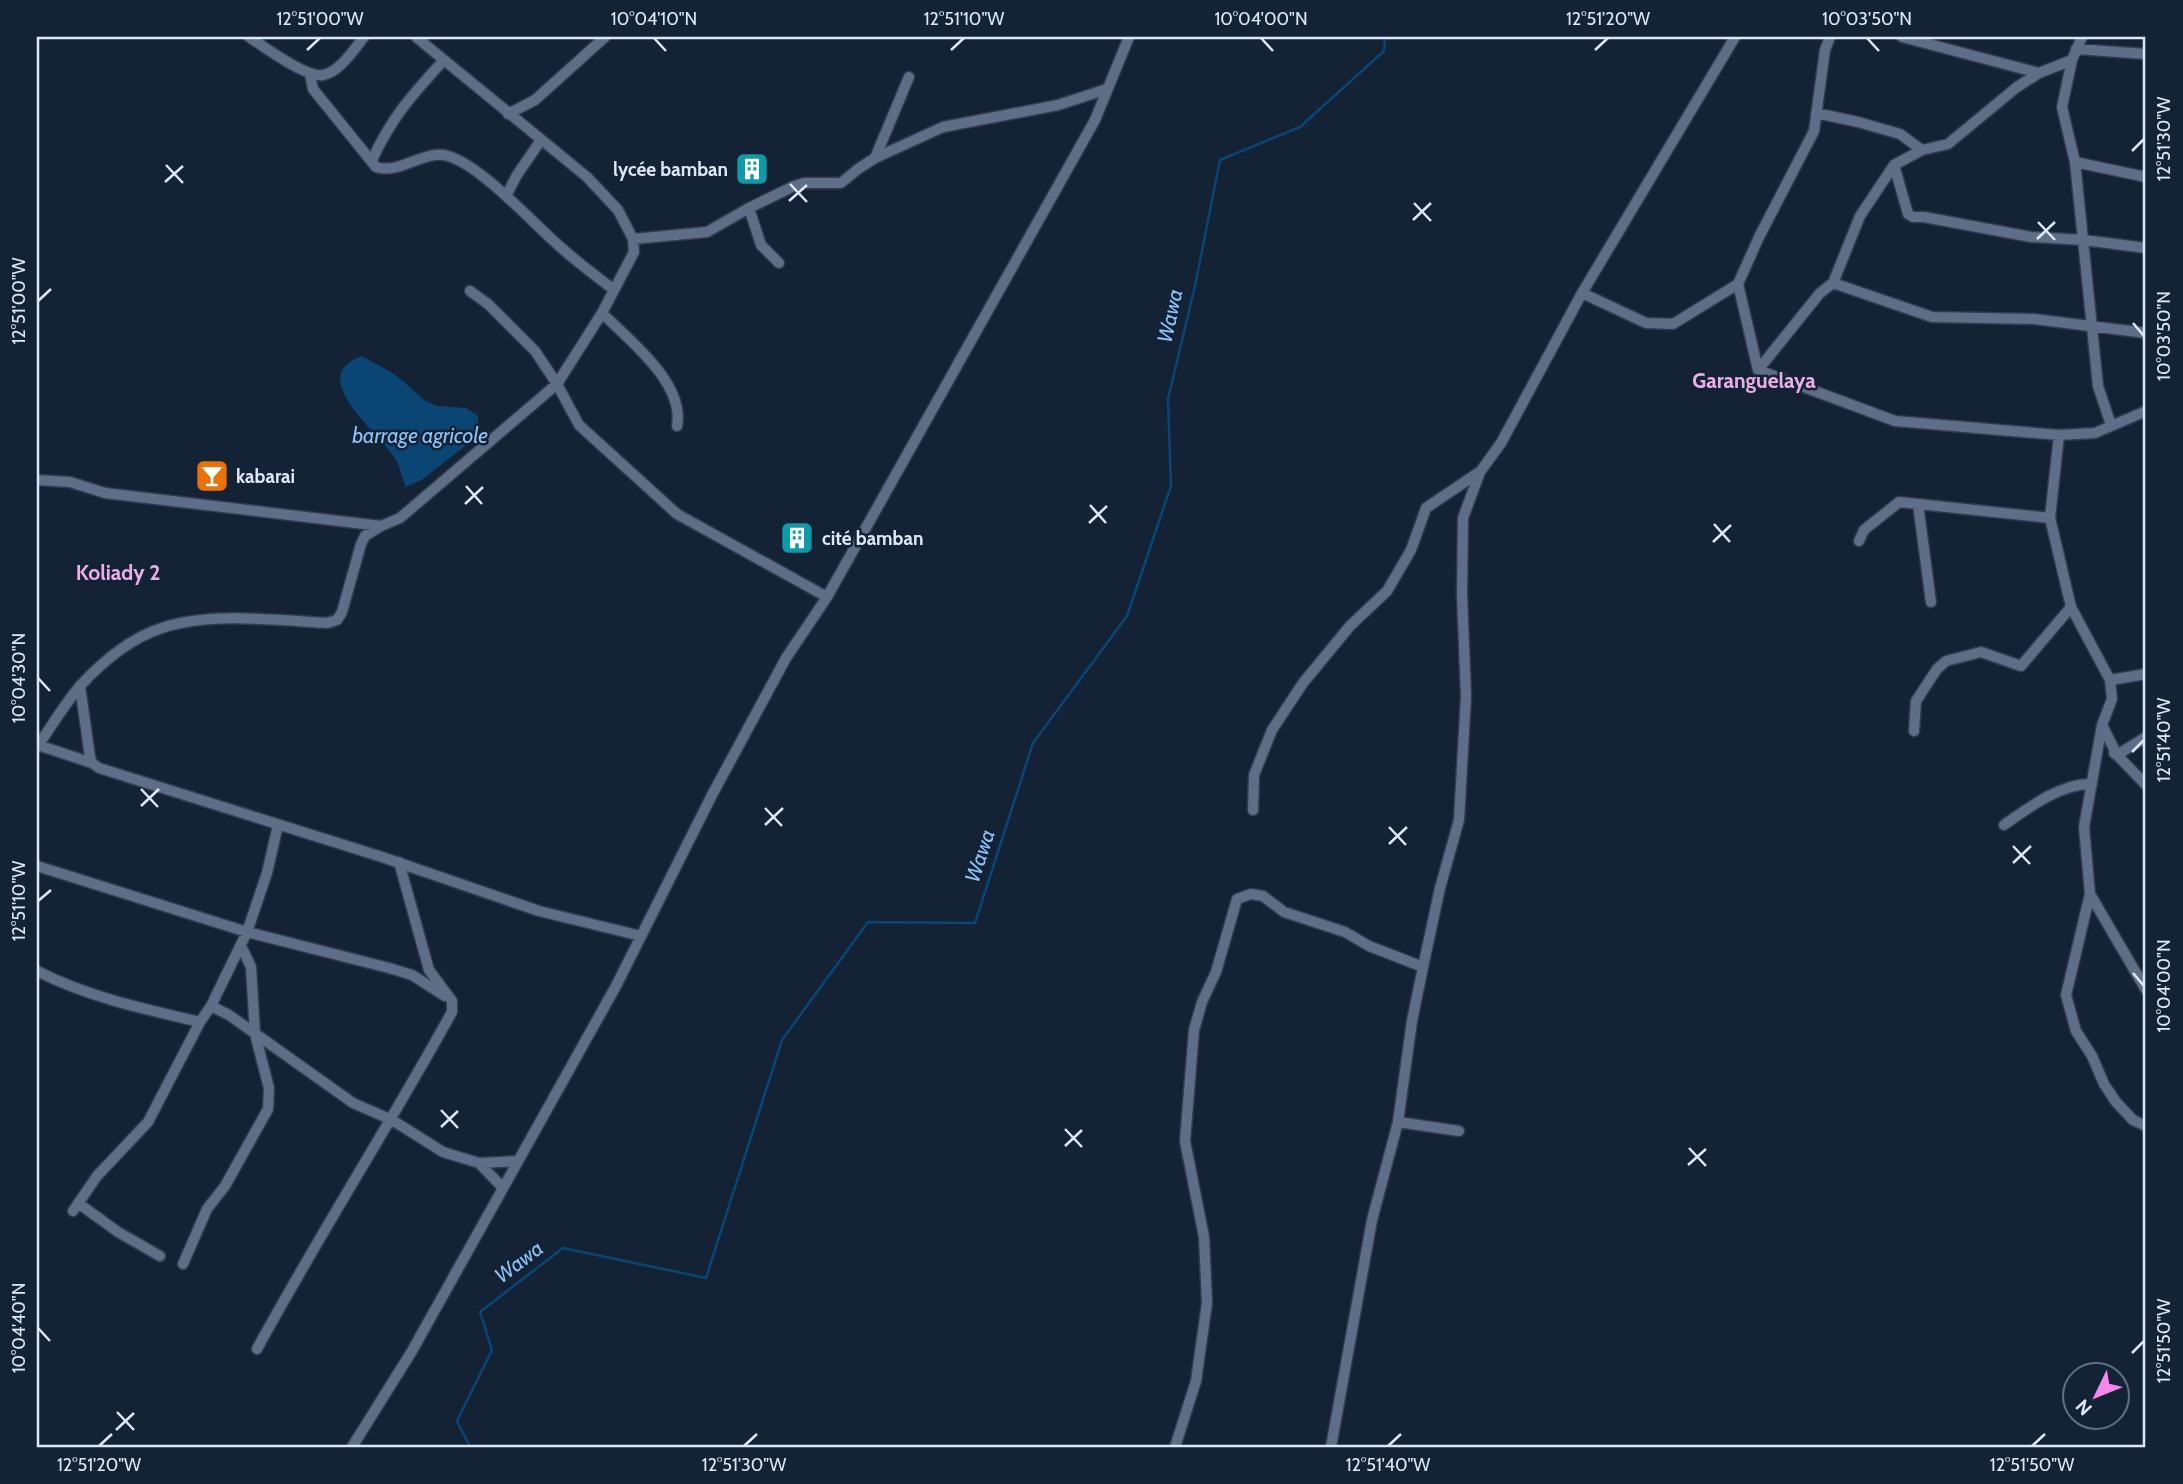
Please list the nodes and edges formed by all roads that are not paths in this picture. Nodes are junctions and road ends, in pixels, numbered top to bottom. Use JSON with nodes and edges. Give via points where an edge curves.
{"nodes":[{"id":1,"x":249,"y":37,"type":"edge"},
{"id":2,"x":364,"y":37,"type":"edge"},
{"id":3,"x":416,"y":37,"type":"edge"},
{"id":4,"x":605,"y":37,"type":"edge"},
{"id":5,"x":1129,"y":37,"type":"edge"},
{"id":6,"x":1735,"y":37,"type":"edge"},
{"id":7,"x":1830,"y":37,"type":"edge"},
{"id":8,"x":1902,"y":37,"type":"edge"},
{"id":9,"x":2078,"y":41,"type":"edge"},
{"id":10,"x":2146,"y":54,"type":"edge"},
{"id":11,"x":2072,"y":60,"type":"junction"},
{"id":12,"x":443,"y":61,"type":"junction"},
{"id":13,"x":310,"y":74,"type":"junction"},
{"id":14,"x":2039,"y":74,"type":"junction"},
{"id":15,"x":909,"y":77,"type":"dead end"},
{"id":16,"x":1107,"y":89,"type":"junction"},
{"id":17,"x":1816,"y":113,"type":"junction"},
{"id":18,"x":508,"y":114,"type":"junction"},
{"id":19,"x":541,"y":140,"type":"junction"},
{"id":20,"x":1923,"y":150,"type":"junction"},
{"id":21,"x":875,"y":158,"type":"junction"},
{"id":22,"x":372,"y":160,"type":"junction"},
{"id":23,"x":2075,"y":162,"type":"junction"},
{"id":24,"x":1894,"y":165,"type":"junction"},
{"id":25,"x":2146,"y":177,"type":"edge"},
{"id":26,"x":506,"y":196,"type":"junction"},
{"id":27,"x":749,"y":208,"type":"junction"},
{"id":28,"x":633,"y":239,"type":"junction"},
{"id":29,"x":2084,"y":240,"type":"junction"},
{"id":30,"x":2146,"y":248,"type":"edge"},
{"id":31,"x":779,"y":263,"type":"dead end"},
{"id":32,"x":1833,"y":283,"type":"junction"},
{"id":33,"x":1738,"y":284,"type":"junction"},
{"id":34,"x":614,"y":290,"type":"junction"},
{"id":35,"x":470,"y":291,"type":"dead end"},
{"id":36,"x":1582,"y":293,"type":"junction"},
{"id":37,"x":602,"y":313,"type":"junction"},
{"id":38,"x":2090,"y":326,"type":"junction"},
{"id":39,"x":2146,"y":333,"type":"edge"},
{"id":40,"x":1759,"y":370,"type":"junction"},
{"id":41,"x":556,"y":384,"type":"junction"},
{"id":42,"x":2146,"y":411,"type":"edge"},
{"id":43,"x":2111,"y":425,"type":"junction"},
{"id":44,"x":677,"y":426,"type":"dead end"},
{"id":45,"x":2059,"y":435,"type":"junction"},
{"id":46,"x":1480,"y":472,"type":"junction"},
{"id":47,"x":37,"y":480,"type":"edge"},
{"id":48,"x":1918,"y":503,"type":"junction"},
{"id":49,"x":2050,"y":518,"type":"junction"},
{"id":50,"x":381,"y":526,"type":"junction"},
{"id":51,"x":1859,"y":541,"type":"dead end"},
{"id":52,"x":827,"y":597,"type":"junction"},
{"id":53,"x":1931,"y":602,"type":"dead end"},
{"id":54,"x":2071,"y":607,"type":"junction"},
{"id":55,"x":2146,"y":674,"type":"edge"},
{"id":56,"x":2110,"y":680,"type":"junction"},
{"id":57,"x":80,"y":686,"type":"junction"},
{"id":58,"x":2102,"y":725,"type":"junction"},
{"id":59,"x":1914,"y":731,"type":"dead end"},
{"id":60,"x":2146,"y":737,"type":"edge"},
{"id":61,"x":2099,"y":744,"type":"junction"},
{"id":62,"x":38,"y":746,"type":"edge"},
{"id":63,"x":2117,"y":755,"type":"junction"},
{"id":64,"x":92,"y":763,"type":"junction"},
{"id":65,"x":2092,"y":784,"type":"junction"},
{"id":66,"x":2146,"y":785,"type":"edge"},
{"id":67,"x":1253,"y":810,"type":"dead end"},
{"id":68,"x":2004,"y":824,"type":"dead end"},
{"id":69,"x":278,"y":825,"type":"junction"},
{"id":70,"x":399,"y":863,"type":"junction"},
{"id":71,"x":37,"y":866,"type":"edge"},
{"id":72,"x":2090,"y":894,"type":"junction"},
{"id":73,"x":247,"y":932,"type":"junction"},
{"id":74,"x":641,"y":936,"type":"junction"},
{"id":75,"x":242,"y":946,"type":"junction"},
{"id":76,"x":1423,"y":967,"type":"junction"},
{"id":77,"x":37,"y":971,"type":"edge"},
{"id":78,"x":2146,"y":990,"type":"edge"},
{"id":79,"x":452,"y":1001,"type":"junction"},
{"id":80,"x":211,"y":1006,"type":"junction"},
{"id":81,"x":200,"y":1022,"type":"junction"},
{"id":82,"x":256,"y":1034,"type":"junction"},
{"id":83,"x":392,"y":1120,"type":"junction"},
{"id":84,"x":1398,"y":1122,"type":"junction"},
{"id":85,"x":2146,"y":1125,"type":"edge"},
{"id":86,"x":1459,"y":1131,"type":"dead end"},
{"id":87,"x":518,"y":1161,"type":"junction"},
{"id":88,"x":479,"y":1163,"type":"junction"},
{"id":89,"x":503,"y":1188,"type":"junction"},
{"id":90,"x":160,"y":1256,"type":"dead end"},
{"id":91,"x":183,"y":1264,"type":"dead end"},
{"id":92,"x":257,"y":1349,"type":"dead end"},
{"id":93,"x":352,"y":1447,"type":"edge"},
{"id":94,"x":1175,"y":1447,"type":"edge"},
{"id":95,"x":1331,"y":1447,"type":"edge"}],
"edges":[{"from":1,"to":13,"type":"street"},
{"from":2,"to":13,"type":"street","via":[[338,67],[325,75]]},
{"from":3,"to":12,"type":"street"},
{"from":4,"to":18,"type":"street","via":[[535,100]]},
{"from":5,"to":16,"type":"street"},
{"from":6,"to":36,"type":"street"},
{"from":7,"to":17,"type":"street"},
{"from":8,"to":14,"type":"street"},
{"from":9,"to":10,"type":"street"},
{"from":9,"to":11,"type":"street"},
{"from":11,"to":14,"type":"street"},
{"from":11,"to":23,"type":"street","via":[[2062,107]]},
{"from":12,"to":18,"type":"street"},
{"from":12,"to":22,"type":"street","via":[[400,107]]},
{"from":13,"to":22,"type":"street","via":[[313,89]]},
{"from":14,"to":20,"type":"street","via":[[1948,145]]},
{"from":15,"to":21,"type":"street"},
{"from":16,"to":21,"type":"street","via":[[1058,105],[943,127]]},
{"from":16,"to":52,"type":"street","via":[[1095,120]]},
{"from":17,"to":20,"type":"street","via":[[1900,134]]},
{"from":17,"to":33,"type":"street","via":[[1808,146]]},
{"from":18,"to":19,"type":"street"},
{"from":19,"to":26,"type":"street"},
{"from":19,"to":28,"type":"street","via":[[587,177],[618,210]]},
{"from":20,"to":24,"type":"street"},
{"from":21,"to":27,"type":"street","via":[[841,183],[804,183]]},
{"from":22,"to":26,"type":"street","via":[[383,169],[444,154],[460,159]]},
{"from":23,"to":25,"type":"street"},
{"from":23,"to":29,"type":"street"},
{"from":24,"to":29,"type":"street","via":[[1908,214],[1913,217],[2031,237]]},
{"from":24,"to":32,"type":"street","via":[[1860,216]]},
{"from":26,"to":34,"type":"street","via":[[558,246]]},
{"from":27,"to":28,"type":"street","via":[[707,232]]},
{"from":27,"to":31,"type":"street","via":[[761,245]]},
{"from":28,"to":34,"type":"street","via":[[634,252]]},
{"from":29,"to":30,"type":"street"},
{"from":29,"to":38,"type":"street"},
{"from":32,"to":38,"type":"street","via":[[1932,317],[2034,319]]},
{"from":32,"to":40,"type":"street"},
{"from":33,"to":36,"type":"street","via":[[1673,324],[1646,323]]},
{"from":33,"to":40,"type":"street"},
{"from":34,"to":37,"type":"street"},
{"from":35,"to":41,"type":"street","via":[[535,351]]},
{"from":36,"to":46,"type":"street","via":[[1501,443]]},
{"from":37,"to":41,"type":"street"},
{"from":37,"to":44,"type":"street","via":[[662,373],[677,405]]},
{"from":38,"to":39,"type":"street"},
{"from":38,"to":43,"type":"street","via":[[2098,386]]},
{"from":40,"to":45,"type":"street","via":[[1895,421]]},
{"from":41,"to":50,"type":"street","via":[[400,518]]},
{"from":41,"to":52,"type":"street","via":[[579,425],[677,514]]},
{"from":42,"to":43,"type":"street"},
{"from":43,"to":45,"type":"street","via":[[2095,433]]},
{"from":45,"to":49,"type":"street"},
{"from":46,"to":67,"type":"street","via":[[1426,508],[1387,591],[1350,626],[1303,683],[1272,730],[1254,775]]},
{"from":46,"to":76,"type":"street","via":[[1463,518],[1466,695],[1459,820]]},
{"from":47,"to":50,"type":"street","via":[[70,482],[105,493]]},
{"from":48,"to":49,"type":"street"},
{"from":48,"to":51,"type":"street","via":[[1899,502],[1864,530]]},
{"from":48,"to":53,"type":"street"},
{"from":49,"to":54,"type":"street"},
{"from":50,"to":57,"type":"street","via":[[361,544],[337,620],[231,619],[163,628],[125,647]]},
{"from":52,"to":74,"type":"street","via":[[786,658]]},
{"from":54,"to":56,"type":"street"},
{"from":54,"to":59,"type":"street","via":[[2021,666],[1980,652],[1946,661],[1916,701]]},
{"from":55,"to":56,"type":"street"},
{"from":56,"to":58,"type":"street","via":[[2112,699]]},
{"from":57,"to":62,"type":"street"},
{"from":57,"to":64,"type":"street"},
{"from":58,"to":61,"type":"street"},
{"from":58,"to":63,"type":"street"},
{"from":60,"to":63,"type":"street"},
{"from":61,"to":63,"type":"street"},
{"from":61,"to":65,"type":"street"},
{"from":62,"to":64,"type":"street"},
{"from":63,"to":66,"type":"street"},
{"from":64,"to":69,"type":"street"},
{"from":65,"to":68,"type":"street","via":[[2039,800]]},
{"from":65,"to":72,"type":"street","via":[[2084,827]]},
{"from":69,"to":70,"type":"street"},
{"from":69,"to":73,"type":"street"},
{"from":70,"to":74,"type":"street","via":[[539,911]]},
{"from":70,"to":79,"type":"street","via":[[429,970]]},
{"from":71,"to":73,"type":"street"},
{"from":72,"to":78,"type":"street"},
{"from":72,"to":85,"type":"street","via":[[2066,995],[2076,1031],[2104,1084],[2133,1120]]},
{"from":73,"to":75,"type":"street"},
{"from":73,"to":79,"type":"street","via":[[412,975]]},
{"from":74,"to":87,"type":"street"},
{"from":75,"to":80,"type":"street"},
{"from":75,"to":82,"type":"street","via":[[251,967]]},
{"from":76,"to":84,"type":"street"},
{"from":76,"to":94,"type":"street","via":[[1345,932],[1284,912],[1263,896],[1237,899],[1194,1030],[1185,1141],[1205,1237],[1207,1303],[1196,1381]]},
{"from":77,"to":81,"type":"street","via":[[83,992]]},
{"from":79,"to":83,"type":"street","via":[[452,1012]]},
{"from":80,"to":81,"type":"street"},
{"from":80,"to":82,"type":"street"},
{"from":81,"to":90,"type":"street","via":[[148,1122],[97,1176],[76,1207]]},
{"from":82,"to":83,"type":"street","via":[[353,1103]]},
{"from":82,"to":91,"type":"street","via":[[269,1088],[268,1109],[207,1209]]},
{"from":83,"to":88,"type":"street","via":[[443,1152]]},
{"from":83,"to":92,"type":"street","via":[[306,1258]]},
{"from":84,"to":86,"type":"street"},
{"from":84,"to":95,"type":"street","via":[[1372,1220]]},
{"from":87,"to":88,"type":"street"},
{"from":87,"to":89,"type":"street"},
{"from":88,"to":89,"type":"street"},
{"from":89,"to":93,"type":"street"}]}
